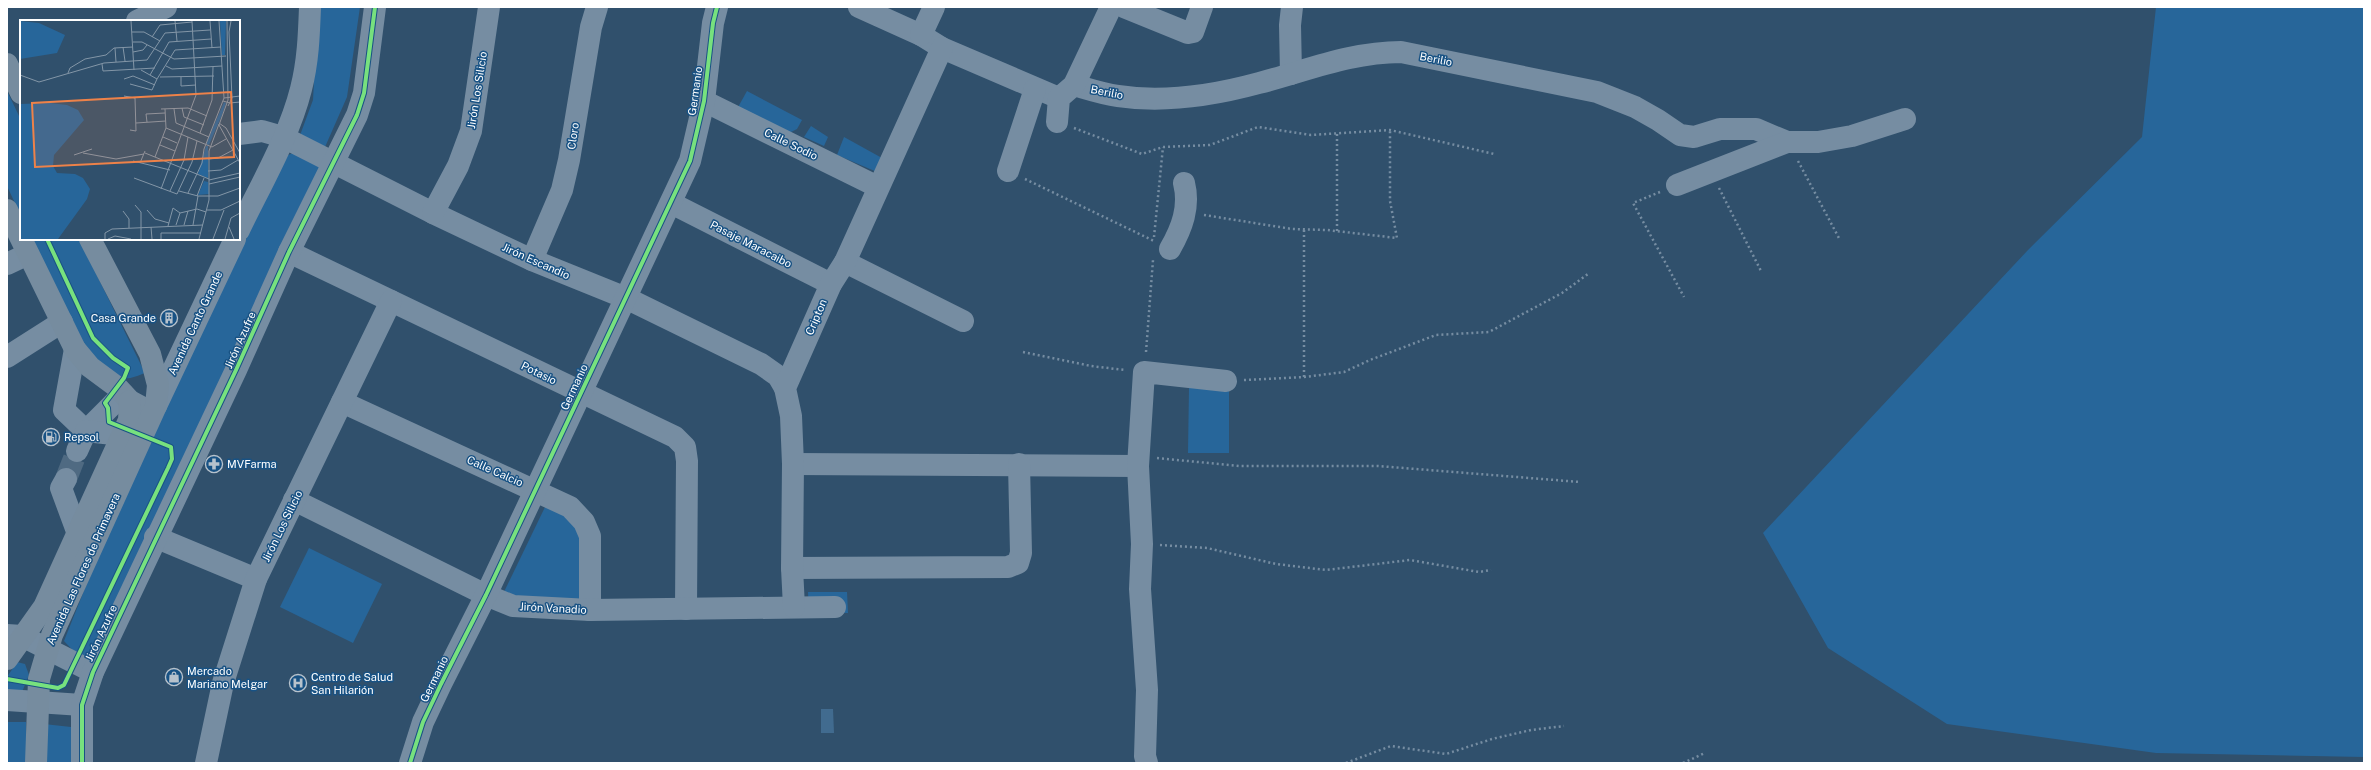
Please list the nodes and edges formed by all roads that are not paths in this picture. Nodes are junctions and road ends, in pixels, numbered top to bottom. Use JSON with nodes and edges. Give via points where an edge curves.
{"nodes":[{"id":1,"x":166,"y":7,"type":"edge"},
{"id":2,"x":310,"y":7,"type":"edge"},
{"id":3,"x":375,"y":7,"type":"edge"},
{"id":4,"x":489,"y":7,"type":"edge"},
{"id":5,"x":597,"y":7,"type":"edge"},
{"id":6,"x":717,"y":7,"type":"edge"},
{"id":7,"x":859,"y":7,"type":"edge"},
{"id":8,"x":934,"y":7,"type":"edge"},
{"id":9,"x":1112,"y":7,"type":"edge"},
{"id":10,"x":1124,"y":7,"type":"edge"},
{"id":11,"x":1202,"y":7,"type":"edge"},
{"id":12,"x":1292,"y":7,"type":"edge"},
{"id":13,"x":139,"y":20,"type":"edge"},
{"id":14,"x":921,"y":35,"type":"junction"},
{"id":15,"x":942,"y":48,"type":"junction"},
{"id":16,"x":1291,"y":74,"type":"junction"},
{"id":17,"x":1036,"y":89,"type":"junction"},
{"id":18,"x":1067,"y":91,"type":"junction"},
{"id":19,"x":704,"y":101,"type":"junction"},
{"id":20,"x":1905,"y":119,"type":"dead end"},
{"id":21,"x":1057,"y":122,"type":"road end"},
{"id":22,"x":240,"y":134,"type":"edge"},
{"id":23,"x":283,"y":137,"type":"junction"},
{"id":24,"x":1787,"y":142,"type":"junction"},
{"id":25,"x":333,"y":162,"type":"junction"},
{"id":26,"x":1008,"y":171,"type":"road end"},
{"id":27,"x":1184,"y":183,"type":"dead end"},
{"id":28,"x":1677,"y":185,"type":"road end"},
{"id":29,"x":878,"y":187,"type":"junction"},
{"id":30,"x":671,"y":203,"type":"junction"},
{"id":31,"x":7,"y":210,"type":"edge"},
{"id":32,"x":433,"y":213,"type":"junction"},
{"id":33,"x":240,"y":228,"type":"edge"},
{"id":34,"x":20,"y":237,"type":"edge"},
{"id":35,"x":21,"y":240,"type":"edge"},
{"id":36,"x":91,"y":240,"type":"edge"},
{"id":37,"x":235,"y":240,"type":"edge"},
{"id":38,"x":1170,"y":249,"type":"road end"},
{"id":39,"x":289,"y":252,"type":"junction"},
{"id":40,"x":28,"y":254,"type":"junction"},
{"id":41,"x":532,"y":260,"type":"junction"},
{"id":42,"x":844,"y":262,"type":"junction"},
{"id":43,"x":7,"y":264,"type":"edge"},
{"id":44,"x":831,"y":284,"type":"junction"},
{"id":45,"x":626,"y":298,"type":"junction"},
{"id":46,"x":391,"y":301,"type":"junction"},
{"id":47,"x":963,"y":321,"type":"dead end"},
{"id":48,"x":62,"y":322,"type":"junction"},
{"id":49,"x":75,"y":349,"type":"junction"},
{"id":50,"x":7,"y":357,"type":"edge"},
{"id":51,"x":1226,"y":381,"type":"road end"},
{"id":52,"x":786,"y":388,"type":"junction"},
{"id":53,"x":581,"y":393,"type":"junction"},
{"id":54,"x":127,"y":397,"type":"junction"},
{"id":55,"x":342,"y":402,"type":"junction"},
{"id":56,"x":156,"y":406,"type":"junction"},
{"id":57,"x":122,"y":435,"type":"junction"},
{"id":58,"x":81,"y":441,"type":"junction"},
{"id":59,"x":1139,"y":461,"type":"junction"},
{"id":60,"x":793,"y":464,"type":"junction"},
{"id":61,"x":1019,"y":464,"type":"junction"},
{"id":62,"x":66,"y":478,"type":"tunnel mouth"},
{"id":63,"x":535,"y":490,"type":"junction"},
{"id":64,"x":294,"y":500,"type":"junction"},
{"id":65,"x":78,"y":534,"type":"junction"},
{"id":66,"x":155,"y":537,"type":"junction"},
{"id":67,"x":792,"y":568,"type":"junction"},
{"id":68,"x":256,"y":579,"type":"junction"},
{"id":69,"x":486,"y":595,"type":"junction"},
{"id":70,"x":794,"y":607,"type":"junction"},
{"id":71,"x":835,"y":607,"type":"dead end"},
{"id":72,"x":686,"y":609,"type":"junction"},
{"id":73,"x":590,"y":610,"type":"junction"},
{"id":74,"x":15,"y":636,"type":"edge"},
{"id":75,"x":48,"y":649,"type":"junction"},
{"id":76,"x":7,"y":659,"type":"edge"},
{"id":77,"x":93,"y":672,"type":"junction"},
{"id":78,"x":7,"y":700,"type":"edge"},
{"id":79,"x":37,"y":701,"type":"junction"},
{"id":80,"x":82,"y":705,"type":"junction"},
{"id":81,"x":36,"y":763,"type":"edge"},
{"id":82,"x":82,"y":763,"type":"edge"},
{"id":83,"x":206,"y":763,"type":"edge"},
{"id":84,"x":410,"y":763,"type":"edge"},
{"id":85,"x":1147,"y":763,"type":"edge"}],
"edges":[{"from":1,"to":13,"type":"street"},
{"from":2,"to":23,"type":"street","via":[[308,52],[301,90]]},
{"from":3,"to":25,"type":"street","name":"Jirón Azufre","via":[[364,92],[357,115]]},
{"from":4,"to":32,"type":"street","name":"Jirón Los Silicio","via":[[471,131],[458,166]]},
{"from":5,"to":41,"type":"street","name":"Cloro","via":[[591,26],[562,190]]},
{"from":6,"to":19,"type":"street","name":"Germanio","via":[[710,43]]},
{"from":7,"to":14,"type":"street","name":"Berilio"},
{"from":8,"to":14,"type":"street"},
{"from":9,"to":18,"type":"street"},
{"from":10,"to":11,"type":"street","via":[[1188,33],[1193,32]]},
{"from":12,"to":16,"type":"street"},
{"from":14,"to":15,"type":"street","name":"Berilio"},
{"from":15,"to":17,"type":"street","name":"Berilio"},
{"from":15,"to":29,"type":"street","name":"Cripton"},
{"from":16,"to":18,"type":"street","name":"Berilio","via":[[1223,92],[1157,99]]},
{"from":16,"to":24,"type":"street","name":"Berilio","via":[[1350,57],[1378,52],[1401,52],[1598,92],[1635,107],[1680,135],[1694,137],[1720,128],[1756,129]]},
{"from":17,"to":18,"type":"street","name":"Berilio"},
{"from":17,"to":26,"type":"street"},
{"from":18,"to":21,"type":"street"},
{"from":19,"to":29,"type":"street","name":"Calle Sodio"},
{"from":19,"to":30,"type":"street","name":"Germanio","via":[[690,161]]},
{"from":20,"to":24,"type":"street","via":[[1852,136],[1818,142]]},
{"from":22,"to":23,"type":"street","name":"Jirón Escandio","via":[[262,131]]},
{"from":23,"to":25,"type":"street","name":"Jirón Escandio"},
{"from":23,"to":33,"type":"street"},
{"from":24,"to":28,"type":"street"},
{"from":25,"to":32,"type":"street","name":"Jirón Escandio"},
{"from":25,"to":39,"type":"street","name":"Jirón Azufre"},
{"from":27,"to":38,"type":"street","via":[[1187,195],[1186,213]]},
{"from":29,"to":42,"type":"street","name":"Cripton"},
{"from":30,"to":44,"type":"street","name":"Pasaje Maracaibo"},
{"from":30,"to":45,"type":"street","name":"Germanio"},
{"from":31,"to":34,"type":"main road"},
{"from":32,"to":41,"type":"street","name":"Jirón Escandio"},
{"from":35,"to":40,"type":"main road"},
{"from":36,"to":56,"type":"main road","name":"Avenida Las Flores de Primavera","via":[[150,354],[158,385]]},
{"from":37,"to":56,"type":"street","name":"Avenida Canto Grande"},
{"from":39,"to":46,"type":"street","name":"Potasio"},
{"from":39,"to":66,"type":"street","name":"Jirón Azufre","via":[[236,370]]},
{"from":40,"to":43,"type":"street"},
{"from":40,"to":48,"type":"main road"},
{"from":41,"to":45,"type":"street","name":"Jirón Escandio"},
{"from":42,"to":44,"type":"street","name":"Cripton"},
{"from":42,"to":47,"type":"street"},
{"from":44,"to":52,"type":"street","name":"Cripton"},
{"from":45,"to":52,"type":"street","name":"Jirón Escandio","via":[[761,364],[778,376]]},
{"from":45,"to":53,"type":"street","name":"Germanio"},
{"from":46,"to":53,"type":"street","name":"Potasio"},
{"from":46,"to":55,"type":"street","name":"Jirón Los Silicio"},
{"from":48,"to":49,"type":"main road"},
{"from":48,"to":50,"type":"street"},
{"from":49,"to":54,"type":"main road","via":[[90,367]]},
{"from":49,"to":58,"type":"street","via":[[64,410]]},
{"from":51,"to":59,"type":"street","via":[[1144,372]]},
{"from":52,"to":60,"type":"street","via":[[791,416]]},
{"from":53,"to":63,"type":"street","name":"Germanio"},
{"from":53,"to":72,"type":"street","name":"Potasio","via":[[675,437],[685,447]]},
{"from":54,"to":56,"type":"main road","via":[[141,407]]},
{"from":54,"to":57,"type":"main road","name":"Avenida Las Flores de Primavera","via":[[129,420]]},
{"from":54,"to":58,"type":"street"},
{"from":55,"to":63,"type":"street","name":"Calle Calcio"},
{"from":55,"to":64,"type":"street","name":"Jirón Los Silicio"},
{"from":56,"to":75,"type":"main road","name":"Avenida Las Flores de Primavera"},
{"from":57,"to":58,"type":"street"},
{"from":57,"to":65,"type":"main road","name":"Avenida Las Flores de Primavera"},
{"from":59,"to":61,"type":"street"},
{"from":59,"to":85,"type":"street","via":[[1142,544],[1140,589],[1147,690]]},
{"from":60,"to":61,"type":"street"},
{"from":60,"to":67,"type":"street"},
{"from":61,"to":67,"type":"street","via":[[1021,553],[1018,563],[1008,567]]},
{"from":62,"to":65,"type":"street","via":[[61,488]]},
{"from":63,"to":69,"type":"street","name":"Germanio"},
{"from":63,"to":73,"type":"street","name":"Calle Calcio","via":[[570,507],[584,522],[590,536]]},
{"from":64,"to":68,"type":"street","name":"Jirón Los Silicio"},
{"from":64,"to":69,"type":"street","name":"Jirón Vanadio"},
{"from":65,"to":74,"type":"main road","name":"Avenida Las Flores de Primavera","via":[[44,607]]},
{"from":66,"to":68,"type":"street"},
{"from":66,"to":77,"type":"street","name":"Jirón Azufre"},
{"from":67,"to":70,"type":"street"},
{"from":68,"to":83,"type":"street","name":"Jirón Los Silicio","via":[[223,683]]},
{"from":69,"to":73,"type":"street","name":"Jirón Vanadio","via":[[513,606]]},
{"from":69,"to":84,"type":"street","name":"Germanio","via":[[423,722]]},
{"from":70,"to":71,"type":"street","name":"Jirón Vanadio"},
{"from":70,"to":72,"type":"street","name":"Jirón Vanadio"},
{"from":72,"to":73,"type":"street","name":"Jirón Vanadio"},
{"from":74,"to":75,"type":"street"},
{"from":74,"to":76,"type":"main road","name":"Avenida Las Flores de Primavera"},
{"from":75,"to":77,"type":"street"},
{"from":75,"to":79,"type":"main road","name":"Avenida Las Flores de Primavera","via":[[39,679]]},
{"from":77,"to":80,"type":"street","name":"Jirón Azufre"},
{"from":78,"to":79,"type":"street"},
{"from":79,"to":80,"type":"street"},
{"from":79,"to":81,"type":"main road","name":"Avenida Las Flores de Primavera"},
{"from":80,"to":82,"type":"street","name":"Jirón Azufre"}]}
